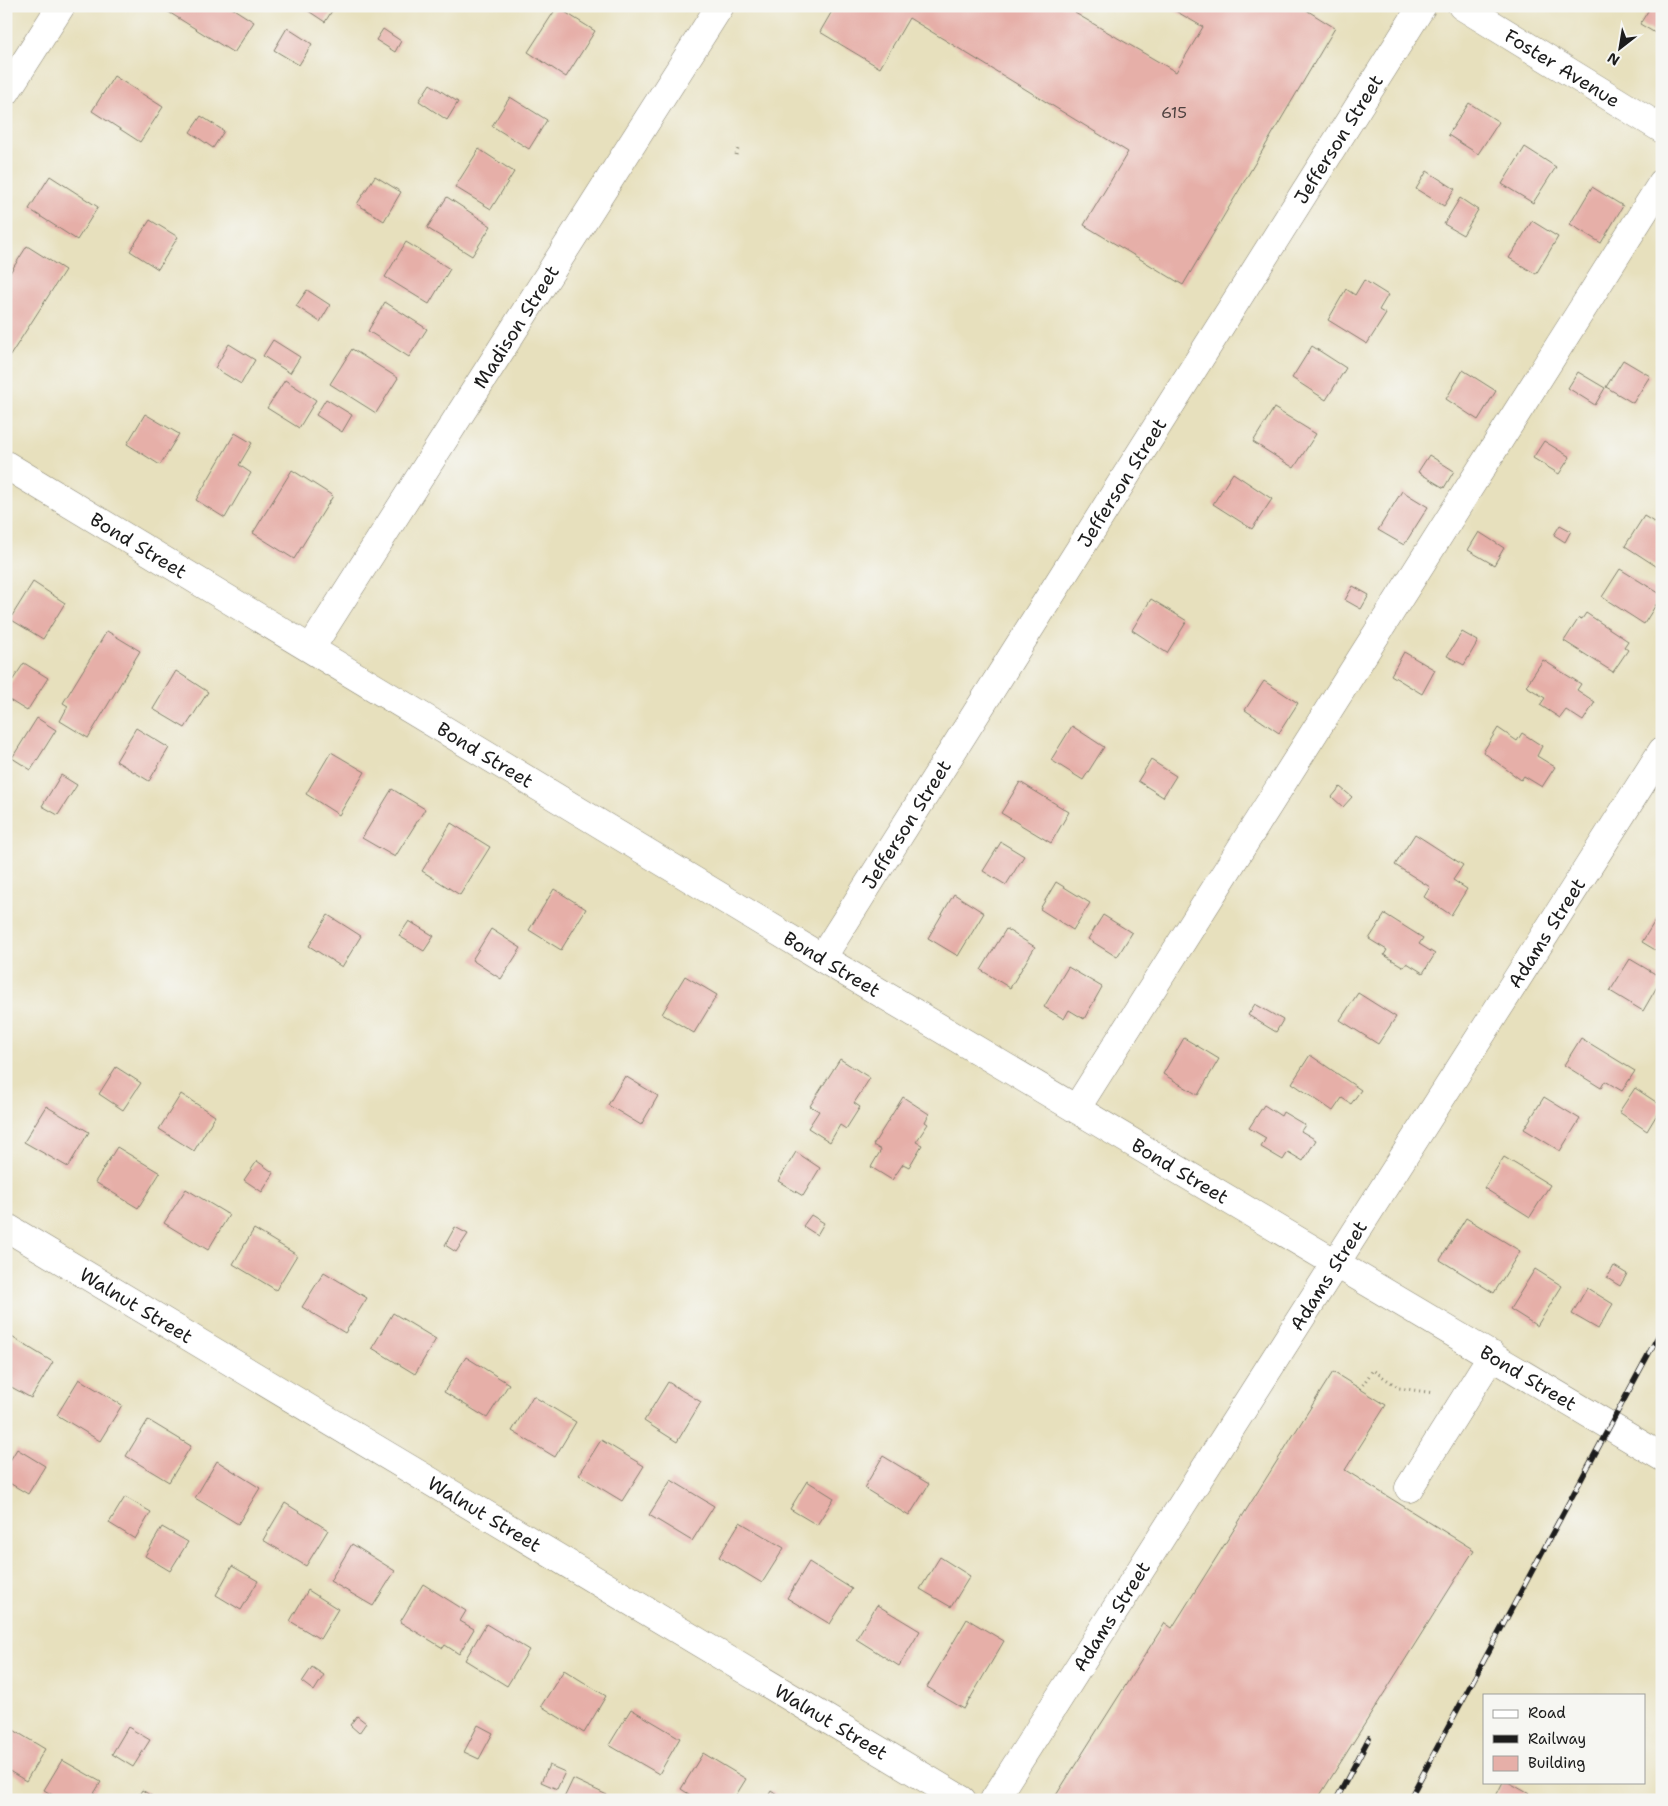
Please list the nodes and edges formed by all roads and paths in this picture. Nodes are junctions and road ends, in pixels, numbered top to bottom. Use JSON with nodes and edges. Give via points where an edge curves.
{"nodes":[{"id":1,"x":61,"y":6,"type":"edge"},
{"id":2,"x":720,"y":6,"type":"edge"},
{"id":3,"x":1422,"y":6,"type":"edge"},
{"id":4,"x":1462,"y":6,"type":"edge"},
{"id":5,"x":6,"y":92,"type":"edge"},
{"id":6,"x":1662,"y":129,"type":"edge"},
{"id":7,"x":739,"y":146,"type":"dead end"},
{"id":8,"x":736,"y":154,"type":"dead end"},
{"id":9,"x":1662,"y":183,"type":"edge"},
{"id":10,"x":6,"y":465,"type":"edge"},
{"id":11,"x":311,"y":648,"type":"junction"},
{"id":12,"x":1662,"y":751,"type":"edge"},
{"id":13,"x":822,"y":958,"type":"junction"},
{"id":14,"x":1076,"y":1108,"type":"junction"},
{"id":15,"x":6,"y":1227,"type":"edge"},
{"id":16,"x":1336,"y":1262,"type":"junction"},
{"id":17,"x":1492,"y":1355,"type":"junction"},
{"id":18,"x":1400,"y":1388,"type":"dead end"},
{"id":19,"x":1360,"y":1389,"type":"dead end"},
{"id":20,"x":1662,"y":1457,"type":"edge"},
{"id":21,"x":1409,"y":1488,"type":"dead end"},
{"id":22,"x":962,"y":1800,"type":"edge"},
{"id":23,"x":994,"y":1800,"type":"edge"}],
"edges":[{"from":1,"to":5,"type":"street"},
{"from":2,"to":11,"type":"street","name":"Madison Street"},
{"from":3,"to":13,"type":"street","name":"Jefferson Street"},
{"from":4,"to":6,"type":"street","name":"Foster Avenue"},
{"from":7,"to":8,"type":"path"},
{"from":9,"to":14,"type":"street"},
{"from":10,"to":11,"type":"street","name":"Bond Street"},
{"from":11,"to":13,"type":"street","name":"Bond Street"},
{"from":12,"to":16,"type":"street","name":"Adams Street"},
{"from":13,"to":14,"type":"street","name":"Bond Street"},
{"from":14,"to":16,"type":"street","name":"Bond Street"},
{"from":15,"to":22,"type":"street","name":"Walnut Street"},
{"from":16,"to":17,"type":"street","name":"Bond Street"},
{"from":16,"to":23,"type":"street","name":"Adams Street"},
{"from":17,"to":20,"type":"street","name":"Bond Street"},
{"from":17,"to":21,"type":"street"},
{"from":18,"to":19,"type":"path","via":[[1373,1370]]}]}
